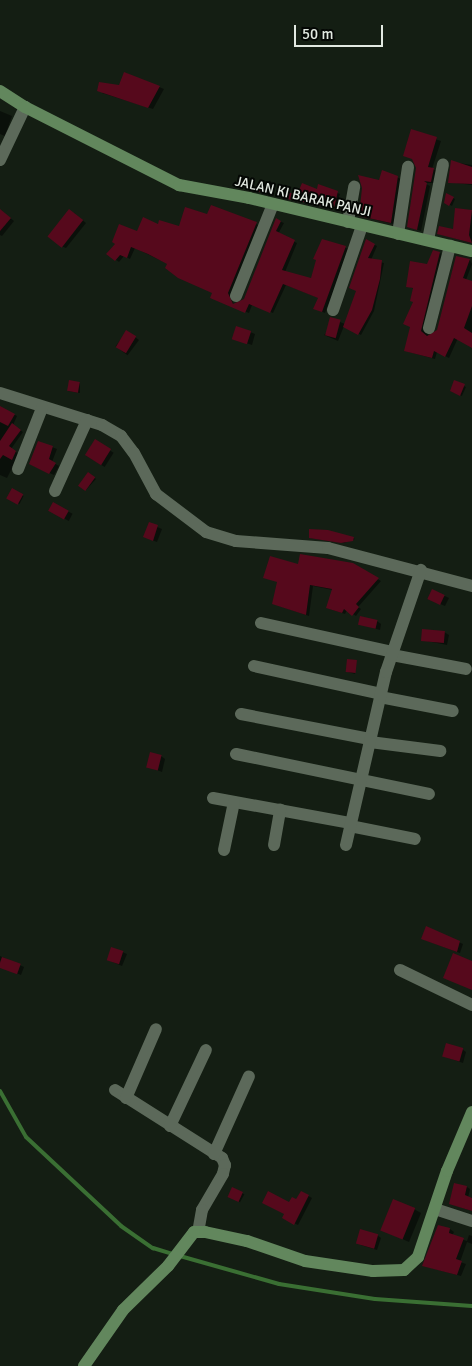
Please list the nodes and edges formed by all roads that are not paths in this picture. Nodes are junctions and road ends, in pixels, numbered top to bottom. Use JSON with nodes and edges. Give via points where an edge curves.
{"nodes":[{"id":1,"x":0,"y":90,"type":"edge"},
{"id":2,"x":25,"y":107,"type":"junction"},
{"id":3,"x":0,"y":160,"type":"edge"},
{"id":4,"x":443,"y":164,"type":"dead end"},
{"id":5,"x":408,"y":167,"type":"dead end"},
{"id":6,"x":354,"y":187,"type":"dead end"},
{"id":7,"x":273,"y":204,"type":"junction"},
{"id":8,"x":348,"y":222,"type":"junction"},
{"id":9,"x":362,"y":226,"type":"junction"},
{"id":10,"x":398,"y":234,"type":"junction"},
{"id":11,"x":428,"y":240,"type":"junction"},
{"id":12,"x":450,"y":246,"type":"junction"},
{"id":13,"x":472,"y":251,"type":"edge"},
{"id":14,"x":236,"y":296,"type":"dead end"},
{"id":15,"x":333,"y":310,"type":"dead end"},
{"id":16,"x":429,"y":328,"type":"dead end"},
{"id":17,"x":0,"y":393,"type":"edge"},
{"id":18,"x":42,"y":408,"type":"junction"},
{"id":19,"x":87,"y":420,"type":"junction"},
{"id":20,"x":18,"y":469,"type":"dead end"},
{"id":21,"x":55,"y":490,"type":"dead end"},
{"id":22,"x":421,"y":570,"type":"junction"},
{"id":23,"x":472,"y":586,"type":"edge"},
{"id":24,"x":261,"y":623,"type":"dead end"},
{"id":25,"x":392,"y":654,"type":"junction"},
{"id":26,"x":254,"y":666,"type":"dead end"},
{"id":27,"x":466,"y":669,"type":"dead end"},
{"id":28,"x":380,"y":696,"type":"junction"},
{"id":29,"x":453,"y":711,"type":"dead end"},
{"id":30,"x":241,"y":714,"type":"dead end"},
{"id":31,"x":370,"y":741,"type":"junction"},
{"id":32,"x":440,"y":752,"type":"dead end"},
{"id":33,"x":236,"y":754,"type":"dead end"},
{"id":34,"x":360,"y":782,"type":"junction"},
{"id":35,"x":429,"y":794,"type":"dead end"},
{"id":36,"x":213,"y":798,"type":"dead end"},
{"id":37,"x":234,"y":802,"type":"junction"},
{"id":38,"x":280,"y":810,"type":"junction"},
{"id":39,"x":350,"y":824,"type":"junction"},
{"id":40,"x":415,"y":839,"type":"dead end"},
{"id":41,"x":274,"y":845,"type":"dead end"},
{"id":42,"x":346,"y":845,"type":"dead end"},
{"id":43,"x":224,"y":850,"type":"dead end"},
{"id":44,"x":400,"y":970,"type":"dead end"},
{"id":45,"x":472,"y":1005,"type":"edge"},
{"id":46,"x":156,"y":1029,"type":"dead end"},
{"id":47,"x":206,"y":1050,"type":"dead end"},
{"id":48,"x":249,"y":1076,"type":"dead end"},
{"id":49,"x":114,"y":1090,"type":"dead end"},
{"id":50,"x":126,"y":1098,"type":"junction"},
{"id":51,"x":472,"y":1112,"type":"edge"},
{"id":52,"x":170,"y":1126,"type":"junction"},
{"id":53,"x":214,"y":1154,"type":"junction"},
{"id":54,"x":435,"y":1209,"type":"junction"},
{"id":55,"x":472,"y":1221,"type":"edge"},
{"id":56,"x":198,"y":1232,"type":"junction"},
{"id":57,"x":84,"y":1366,"type":"edge"}],
"edges":[{"from":1,"to":2,"type":"street","name":"JALAN KI BARAK PANJI"},
{"from":2,"to":3,"type":"street"},
{"from":2,"to":7,"type":"street","name":"JALAN KI BARAK PANJI","via":[[179,186]]},
{"from":4,"to":11,"type":"street"},
{"from":5,"to":10,"type":"street"},
{"from":6,"to":8,"type":"street"},
{"from":7,"to":8,"type":"street","name":"JALAN KI BARAK PANJI"},
{"from":7,"to":14,"type":"street"},
{"from":8,"to":9,"type":"street","name":"JALAN KI BARAK PANJI"},
{"from":9,"to":10,"type":"street","name":"JALAN KI BARAK PANJI"},
{"from":9,"to":15,"type":"street"},
{"from":10,"to":11,"type":"street","name":"JALAN KI BARAK PANJI"},
{"from":11,"to":12,"type":"street","name":"JALAN KI BARAK PANJI"},
{"from":12,"to":13,"type":"street","name":"JALAN KI BARAK PANJI"},
{"from":12,"to":16,"type":"street"},
{"from":17,"to":18,"type":"street"},
{"from":18,"to":19,"type":"street"},
{"from":18,"to":20,"type":"street"},
{"from":19,"to":21,"type":"street"},
{"from":19,"to":22,"type":"street","via":[[121,436],[156,494],[206,532],[236,541],[328,548]]},
{"from":22,"to":23,"type":"street"},
{"from":22,"to":25,"type":"street"},
{"from":24,"to":25,"type":"street"},
{"from":25,"to":27,"type":"street"},
{"from":25,"to":28,"type":"street"},
{"from":26,"to":28,"type":"street"},
{"from":28,"to":29,"type":"street"},
{"from":28,"to":31,"type":"street"},
{"from":30,"to":31,"type":"street"},
{"from":31,"to":32,"type":"street"},
{"from":31,"to":34,"type":"street"},
{"from":33,"to":34,"type":"street"},
{"from":34,"to":35,"type":"street"},
{"from":34,"to":39,"type":"street"},
{"from":36,"to":37,"type":"street"},
{"from":37,"to":38,"type":"street"},
{"from":37,"to":43,"type":"street"},
{"from":38,"to":39,"type":"street"},
{"from":38,"to":41,"type":"street"},
{"from":39,"to":40,"type":"street"},
{"from":39,"to":42,"type":"street"},
{"from":44,"to":45,"type":"street"},
{"from":46,"to":50,"type":"street"},
{"from":47,"to":52,"type":"street"},
{"from":48,"to":53,"type":"street"},
{"from":49,"to":50,"type":"street"},
{"from":50,"to":52,"type":"street"},
{"from":51,"to":54,"type":"street"},
{"from":52,"to":53,"type":"street"},
{"from":53,"to":56,"type":"street","via":[[226,1165],[202,1210]]},
{"from":54,"to":55,"type":"street"},
{"from":54,"to":56,"type":"street","via":[[418,1258],[404,1270],[392,1273],[306,1261],[247,1242]]},
{"from":56,"to":57,"type":"street","via":[[184,1242],[168,1266],[123,1310]]}]}
